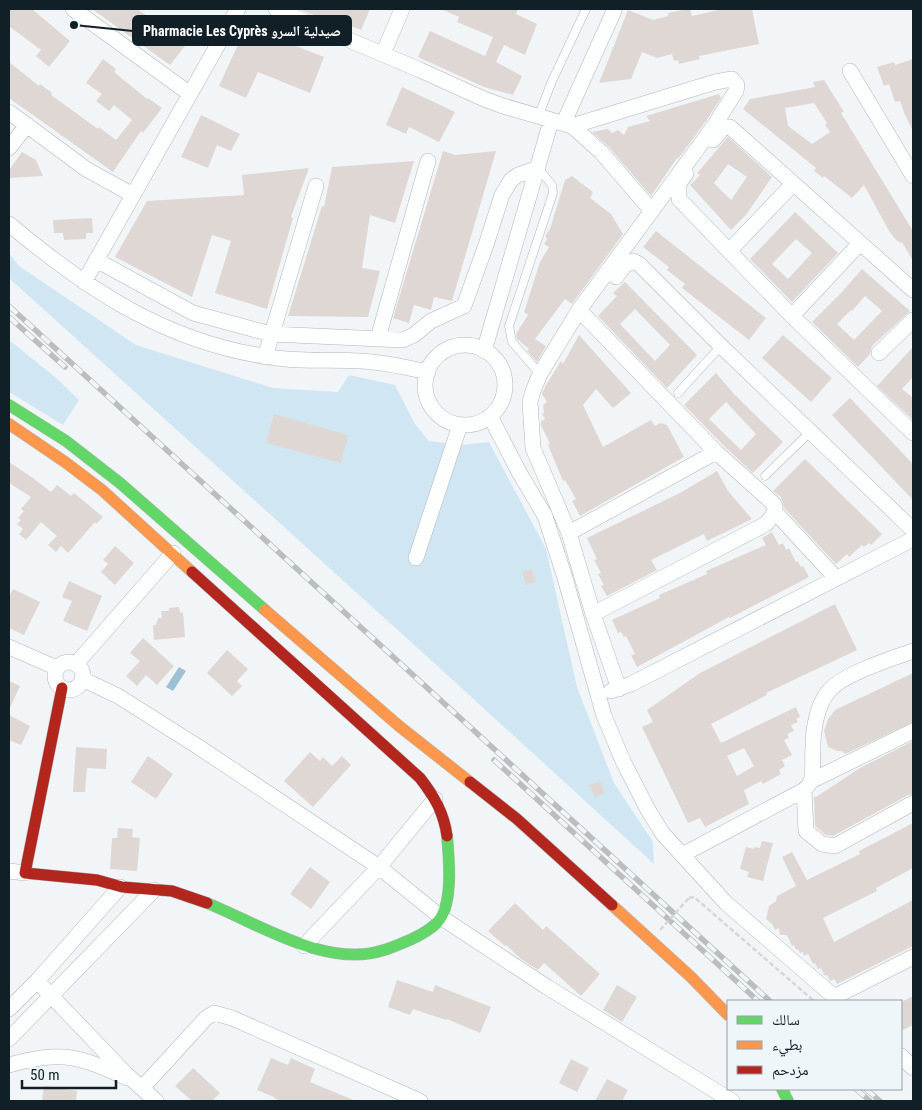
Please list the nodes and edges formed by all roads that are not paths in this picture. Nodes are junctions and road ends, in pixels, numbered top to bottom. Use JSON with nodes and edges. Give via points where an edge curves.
{"nodes":[{"id":1,"x":73,"y":9,"type":"edge"},
{"id":2,"x":238,"y":9,"type":"edge"},
{"id":3,"x":276,"y":9,"type":"edge"},
{"id":4,"x":402,"y":9,"type":"edge"},
{"id":5,"x":586,"y":9,"type":"edge"},
{"id":6,"x":614,"y":11,"type":"dead end"},
{"id":7,"x":382,"y":54,"type":"junction"},
{"id":8,"x":850,"y":71,"type":"dead end"},
{"id":9,"x":190,"y":94,"type":"junction"},
{"id":10,"x":9,"y":112,"type":"edge"},
{"id":11,"x":556,"y":121,"type":"junction"},
{"id":12,"x":27,"y":125,"type":"junction"},
{"id":13,"x":9,"y":148,"type":"edge"},
{"id":14,"x":428,"y":162,"type":"dead end"},
{"id":15,"x":538,"y":168,"type":"junction"},
{"id":16,"x":913,"y":176,"type":"edge"},
{"id":17,"x":793,"y":184,"type":"junction"},
{"id":18,"x":316,"y":186,"type":"dead end"},
{"id":19,"x":133,"y":195,"type":"junction"},
{"id":20,"x":652,"y":211,"type":"junction"},
{"id":21,"x":9,"y":224,"type":"edge"},
{"id":22,"x":860,"y":243,"type":"junction"},
{"id":23,"x":486,"y":245,"type":"junction"},
{"id":24,"x":729,"y":251,"type":"junction"},
{"id":25,"x":512,"y":253,"type":"junction"},
{"id":26,"x":96,"y":260,"type":"junction"},
{"id":27,"x":84,"y":282,"type":"junction"},
{"id":28,"x":913,"y":290,"type":"edge"},
{"id":29,"x":193,"y":313,"type":"junction"},
{"id":30,"x":582,"y":313,"type":"junction"},
{"id":31,"x":792,"y":316,"type":"junction"},
{"id":32,"x":913,"y":320,"type":"edge"},
{"id":33,"x":271,"y":334,"type":"junction"},
{"id":34,"x":183,"y":335,"type":"junction"},
{"id":35,"x":378,"y":338,"type":"junction"},
{"id":36,"x":721,"y":346,"type":"junction"},
{"id":37,"x":484,"y":350,"type":"junction"},
{"id":38,"x":879,"y":353,"type":"dead end"},
{"id":39,"x":265,"y":357,"type":"junction"},
{"id":40,"x":428,"y":372,"type":"junction"},
{"id":41,"x":540,"y":374,"type":"junction"},
{"id":42,"x":678,"y":393,"type":"dead end"},
{"id":43,"x":9,"y":405,"type":"edge"},
{"id":44,"x":490,"y":416,"type":"junction"},
{"id":45,"x":9,"y":424,"type":"edge"},
{"id":46,"x":460,"y":425,"type":"junction"},
{"id":47,"x":810,"y":432,"type":"junction"},
{"id":48,"x":913,"y":433,"type":"edge"},
{"id":49,"x":716,"y":452,"type":"junction"},
{"id":50,"x":765,"y":476,"type":"dead end"},
{"id":51,"x":775,"y":512,"type":"junction"},
{"id":52,"x":913,"y":530,"type":"edge"},
{"id":53,"x":569,"y":533,"type":"junction"},
{"id":54,"x":913,"y":539,"type":"edge"},
{"id":55,"x":173,"y":553,"type":"junction"},
{"id":56,"x":416,"y":558,"type":"dead end"},
{"id":57,"x":836,"y":578,"type":"junction"},
{"id":58,"x":593,"y":614,"type":"junction"},
{"id":59,"x":9,"y":647,"type":"edge"},
{"id":60,"x":913,"y":651,"type":"edge"},
{"id":61,"x":76,"y":664,"type":"junction"},
{"id":62,"x":57,"y":668,"type":"junction"},
{"id":63,"x":82,"y":679,"type":"junction"},
{"id":64,"x":62,"y":688,"type":"junction"},
{"id":65,"x":619,"y":688,"type":"junction"},
{"id":66,"x":598,"y":696,"type":"junction"},
{"id":67,"x":913,"y":731,"type":"edge"},
{"id":68,"x":808,"y":785,"type":"junction"},
{"id":69,"x":435,"y":799,"type":"junction"},
{"id":70,"x":913,"y":803,"type":"edge"},
{"id":71,"x":682,"y":855,"type":"junction"},
{"id":72,"x":380,"y":867,"type":"junction"},
{"id":73,"x":9,"y":871,"type":"edge"},
{"id":74,"x":25,"y":873,"type":"junction"},
{"id":75,"x":120,"y":887,"type":"junction"},
{"id":76,"x":154,"y":890,"type":"junction"},
{"id":77,"x":442,"y":918,"type":"junction"},
{"id":78,"x":304,"y":946,"type":"junction"},
{"id":79,"x":913,"y":958,"type":"edge"},
{"id":80,"x":37,"y":981,"type":"junction"},
{"id":81,"x":52,"y":995,"type":"junction"},
{"id":82,"x":837,"y":999,"type":"edge"},
{"id":83,"x":9,"y":1009,"type":"edge"},
{"id":84,"x":727,"y":1014,"type":"edge"},
{"id":85,"x":9,"y":1039,"type":"edge"},
{"id":86,"x":902,"y":1057,"type":"edge"},
{"id":87,"x":9,"y":1064,"type":"edge"},
{"id":88,"x":913,"y":1068,"type":"edge"},
{"id":89,"x":139,"y":1085,"type":"junction"},
{"id":90,"x":156,"y":1101,"type":"edge"},
{"id":91,"x":420,"y":1101,"type":"edge"},
{"id":92,"x":732,"y":1101,"type":"edge"}],
"edges":[{"from":1,"to":9,"type":"street"},
{"from":2,"to":9,"type":"street"},
{"from":3,"to":7,"type":"street"},
{"from":4,"to":7,"type":"street"},
{"from":5,"to":11,"type":"lane","via":[[552,81]]},
{"from":6,"to":11,"type":"street"},
{"from":7,"to":11,"type":"street","via":[[484,99]]},
{"from":8,"to":16,"type":"street"},
{"from":9,"to":19,"type":"street"},
{"from":10,"to":12,"type":"street"},
{"from":11,"to":15,"type":"street"},
{"from":11,"to":20,"type":"street","via":[[601,152]]},
{"from":11,"to":20,"type":"street","via":[[732,79],[736,91]]},
{"from":12,"to":13,"type":"street"},
{"from":12,"to":19,"type":"street","via":[[86,169]]},
{"from":14,"to":35,"type":"street"},
{"from":15,"to":23,"type":"street","via":[[518,175],[506,187]]},
{"from":15,"to":25,"type":"street"},
{"from":15,"to":41,"type":"lane","via":[[552,185],[553,193],[509,326],[512,342]]},
{"from":17,"to":22,"type":"street"},
{"from":17,"to":24,"type":"street"},
{"from":17,"to":24,"type":"street","via":[[730,127],[722,129],[679,183],[679,199]]},
{"from":18,"to":33,"type":"street"},
{"from":19,"to":26,"type":"street"},
{"from":20,"to":30,"type":"street"},
{"from":21,"to":27,"type":"street"},
{"from":22,"to":28,"type":"street"},
{"from":22,"to":31,"type":"street"},
{"from":23,"to":25,"type":"street"},
{"from":23,"to":35,"type":"street","via":[[464,306],[431,321],[408,338]]},
{"from":24,"to":31,"type":"street"},
{"from":25,"to":37,"type":"street"},
{"from":26,"to":27,"type":"street"},
{"from":26,"to":29,"type":"street"},
{"from":27,"to":34,"type":"street","via":[[132,311]]},
{"from":29,"to":33,"type":"street"},
{"from":29,"to":34,"type":"street"},
{"from":30,"to":36,"type":"street","via":[[624,266],[633,261]]},
{"from":30,"to":41,"type":"street"},
{"from":30,"to":49,"type":"street"},
{"from":31,"to":48,"type":"street"},
{"from":32,"to":38,"type":"street"},
{"from":33,"to":35,"type":"street"},
{"from":33,"to":39,"type":"street"},
{"from":34,"to":39,"type":"street"},
{"from":36,"to":42,"type":"lane"},
{"from":36,"to":47,"type":"street"},
{"from":37,"to":40,"type":"street","via":[[470,346],[448,350],[436,359]]},
{"from":37,"to":44,"type":"street","via":[[497,362],[504,377],[504,394]]},
{"from":39,"to":40,"type":"street","via":[[368,361]]},
{"from":40,"to":46,"type":"street","via":[[425,389],[431,406],[443,419]]},
{"from":41,"to":53,"type":"street","via":[[530,402],[532,448]]},
{"from":43,"to":84,"type":"street","via":[[66,441],[120,483],[399,726],[531,832]]},
{"from":44,"to":46,"type":"street","via":[[479,423]]},
{"from":44,"to":66,"type":"street","via":[[553,535]]},
{"from":45,"to":55,"type":"street","via":[[102,490]]},
{"from":46,"to":56,"type":"street"},
{"from":47,"to":50,"type":"lane"},
{"from":47,"to":52,"type":"street"},
{"from":49,"to":51,"type":"street","via":[[774,504]]},
{"from":49,"to":53,"type":"street"},
{"from":51,"to":57,"type":"street"},
{"from":51,"to":58,"type":"street","via":[[766,524]]},
{"from":53,"to":58,"type":"street"},
{"from":54,"to":57,"type":"street"},
{"from":55,"to":61,"type":"street"},
{"from":55,"to":69,"type":"street","via":[[402,761]]},
{"from":57,"to":65,"type":"street"},
{"from":58,"to":65,"type":"street"},
{"from":59,"to":62,"type":"street"},
{"from":60,"to":68,"type":"street","via":[[852,675],[828,691],[820,704],[813,736]]},
{"from":61,"to":62,"type":"street","via":[[66,662]]},
{"from":61,"to":63,"type":"street","via":[[82,671]]},
{"from":62,"to":64,"type":"street","via":[[54,677]]},
{"from":63,"to":64,"type":"street","via":[[74,689]]},
{"from":63,"to":72,"type":"street","via":[[118,696]]},
{"from":64,"to":74,"type":"street"},
{"from":65,"to":66,"type":"street"},
{"from":66,"to":71,"type":"street","via":[[623,762],[648,810]]},
{"from":67,"to":68,"type":"street"},
{"from":68,"to":70,"type":"street","via":[[806,830],[822,844],[835,846]]},
{"from":68,"to":71,"type":"street"},
{"from":69,"to":72,"type":"street"},
{"from":69,"to":77,"type":"street","via":[[443,818],[448,854]]},
{"from":71,"to":82,"type":"street","via":[[726,903]]},
{"from":72,"to":77,"type":"street"},
{"from":72,"to":78,"type":"street"},
{"from":73,"to":74,"type":"street"},
{"from":74,"to":75,"type":"street","via":[[97,880]]},
{"from":75,"to":76,"type":"street"},
{"from":75,"to":80,"type":"street"},
{"from":76,"to":78,"type":"street","via":[[194,897]]},
{"from":76,"to":81,"type":"street"},
{"from":77,"to":78,"type":"street","via":[[427,931],[382,952],[324,953]]},
{"from":77,"to":92,"type":"street"},
{"from":79,"to":82,"type":"street"},
{"from":80,"to":81,"type":"street"},
{"from":80,"to":83,"type":"street"},
{"from":81,"to":85,"type":"street"},
{"from":81,"to":89,"type":"street"},
{"from":86,"to":88,"type":"street"},
{"from":87,"to":89,"type":"street","via":[[48,1056],[77,1058]]},
{"from":89,"to":90,"type":"street"},
{"from":89,"to":91,"type":"street","via":[[214,1013]]}]}
